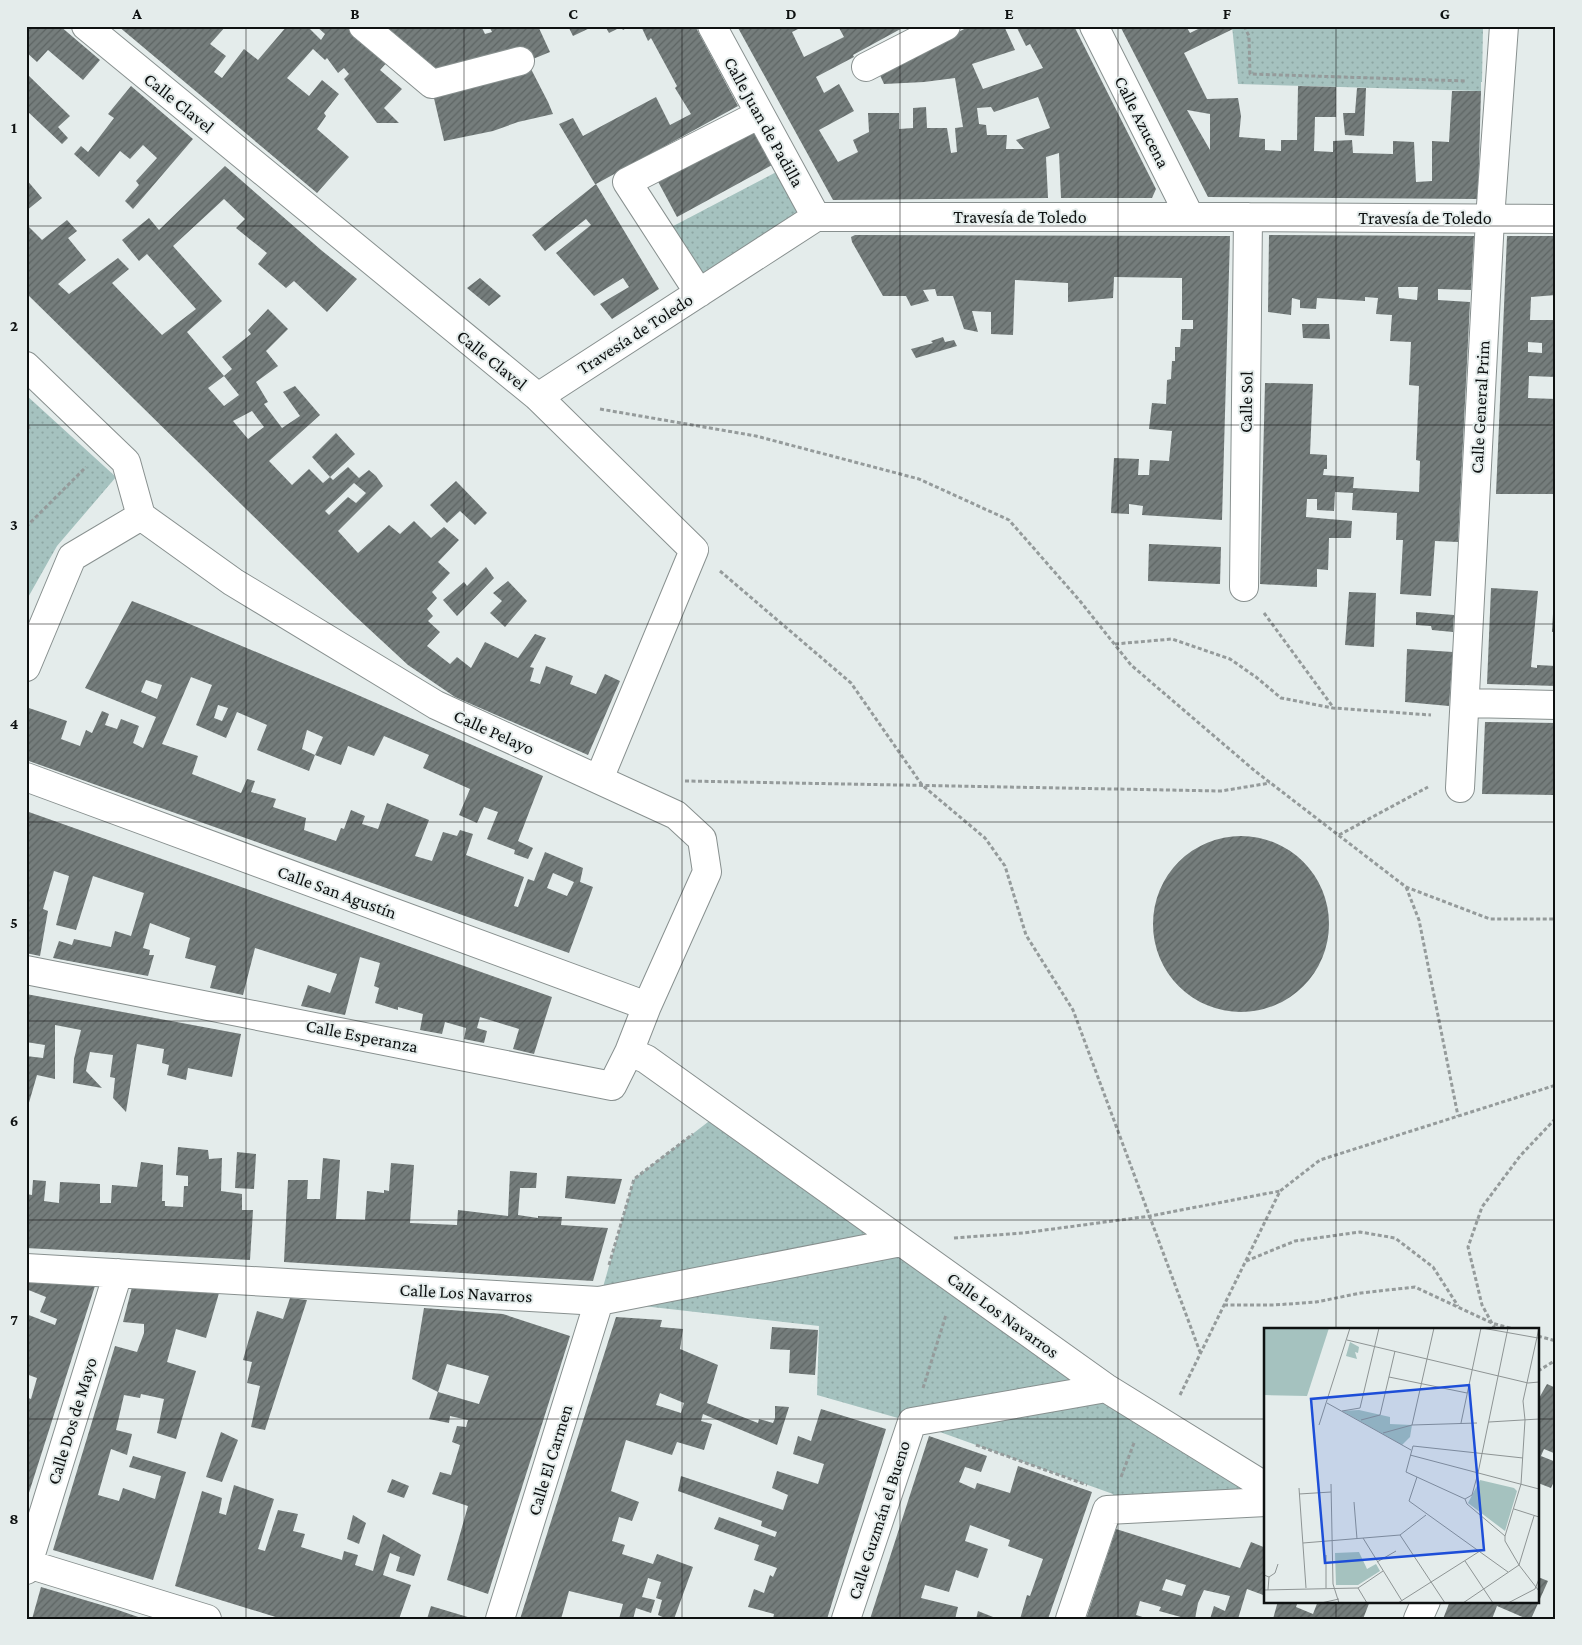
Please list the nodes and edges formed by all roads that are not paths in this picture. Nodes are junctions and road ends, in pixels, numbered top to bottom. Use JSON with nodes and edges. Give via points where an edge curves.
{"nodes":[{"id":1,"x":86,"y":26,"type":"edge"},
{"id":2,"x":363,"y":26,"type":"edge"},
{"id":3,"x":712,"y":26,"type":"edge"},
{"id":4,"x":946,"y":26,"type":"edge"},
{"id":5,"x":1094,"y":26,"type":"edge"},
{"id":6,"x":1504,"y":26,"type":"edge"},
{"id":7,"x":520,"y":61,"type":"dead end"},
{"id":8,"x":866,"y":67,"type":"dead end"},
{"id":9,"x":760,"y":114,"type":"junction"},
{"id":10,"x":816,"y":217,"type":"junction"},
{"id":11,"x":1190,"y":217,"type":"junction"},
{"id":12,"x":1248,"y":217,"type":"junction"},
{"id":13,"x":1490,"y":219,"type":"junction"},
{"id":14,"x":1556,"y":220,"type":"edge"},
{"id":15,"x":699,"y":293,"type":"junction"},
{"id":16,"x":26,"y":366,"type":"edge"},
{"id":17,"x":538,"y":397,"type":"junction"},
{"id":18,"x":141,"y":516,"type":"junction"},
{"id":19,"x":1244,"y":587,"type":"road end"},
{"id":20,"x":26,"y":667,"type":"edge"},
{"id":21,"x":1556,"y":705,"type":"edge"},
{"id":22,"x":1464,"y":710,"type":"junction"},
{"id":23,"x":26,"y":777,"type":"edge"},
{"id":24,"x":1460,"y":778,"type":"road end"},
{"id":25,"x":599,"y":779,"type":"junction"},
{"id":26,"x":26,"y":970,"type":"edge"},
{"id":27,"x":647,"y":1006,"type":"junction"},
{"id":28,"x":629,"y":1052,"type":"junction"},
{"id":29,"x":901,"y":1242,"type":"junction"},
{"id":30,"x":26,"y":1268,"type":"edge"},
{"id":31,"x":118,"y":1273,"type":"junction"},
{"id":32,"x":599,"y":1301,"type":"junction"},
{"id":33,"x":1106,"y":1388,"type":"junction"},
{"id":34,"x":1264,"y":1486,"type":"edge"},
{"id":35,"x":1264,"y":1502,"type":"edge"},
{"id":36,"x":27,"y":1567,"type":"edge"},
{"id":37,"x":1426,"y":1602,"type":"edge"},
{"id":38,"x":207,"y":1619,"type":"edge"},
{"id":39,"x":500,"y":1619,"type":"edge"},
{"id":40,"x":846,"y":1619,"type":"edge"},
{"id":41,"x":1070,"y":1619,"type":"edge"},
{"id":42,"x":1418,"y":1619,"type":"edge"}],
"edges":[{"from":1,"to":17,"type":"street","name":"Calle Clavel"},
{"from":2,"to":7,"type":"street","via":[[432,84]]},
{"from":3,"to":9,"type":"street","name":"Calle Juan de Padilla"},
{"from":4,"to":8,"type":"street"},
{"from":5,"to":11,"type":"street","name":"Calle Azucena"},
{"from":6,"to":13,"type":"street","name":"Calle General Prim"},
{"from":9,"to":10,"type":"street","name":"Calle Juan de Padilla"},
{"from":9,"to":15,"type":"street","via":[[627,182]]},
{"from":10,"to":11,"type":"street","name":"Travesía de Toledo"},
{"from":10,"to":15,"type":"street","name":"Travesía de Toledo"},
{"from":11,"to":12,"type":"street","name":"Travesía de Toledo"},
{"from":12,"to":13,"type":"street","name":"Travesía de Toledo"},
{"from":12,"to":19,"type":"street","name":"Calle Sol"},
{"from":13,"to":14,"type":"street","name":"Travesía de Toledo"},
{"from":13,"to":22,"type":"street","name":"Calle General Prim"},
{"from":15,"to":17,"type":"street","name":"Travesía de Toledo"},
{"from":16,"to":18,"type":"street","via":[[126,462]]},
{"from":17,"to":25,"type":"street","name":"Calle Clavel","via":[[694,550]]},
{"from":18,"to":20,"type":"street","via":[[72,557]]},
{"from":18,"to":25,"type":"street","name":"Calle Pelayo","via":[[233,582],[436,706]]},
{"from":21,"to":22,"type":"street"},
{"from":22,"to":24,"type":"street","name":"Calle General Prim"},
{"from":23,"to":27,"type":"street","name":"Calle San Agustín"},
{"from":25,"to":27,"type":"street","name":"Calle Pelayo","via":[[676,815],[702,839],[707,872]]},
{"from":26,"to":28,"type":"street","name":"Calle Esperanza","via":[[612,1086]]},
{"from":27,"to":28,"type":"street","name":"Calle Esperanza"},
{"from":28,"to":29,"type":"street","name":"Calle Los Navarros","via":[[646,1059]]},
{"from":29,"to":32,"type":"street","name":"Calle Los Navarros"},
{"from":29,"to":33,"type":"street","name":"Calle Los Navarros"},
{"from":30,"to":31,"type":"street","name":"Calle Los Navarros"},
{"from":31,"to":32,"type":"street","name":"Calle Los Navarros"},
{"from":31,"to":36,"type":"street","name":"Calle Dos de Mayo"},
{"from":32,"to":39,"type":"street","name":"Calle El Carmen"},
{"from":33,"to":34,"type":"street","name":"Calle Los Navarros"},
{"from":33,"to":40,"type":"street","name":"Calle Guzmán el Bueno","via":[[912,1422]]},
{"from":35,"to":41,"type":"street","via":[[1110,1502]]},
{"from":36,"to":38,"type":"street"},
{"from":37,"to":42,"type":"street"}]}
